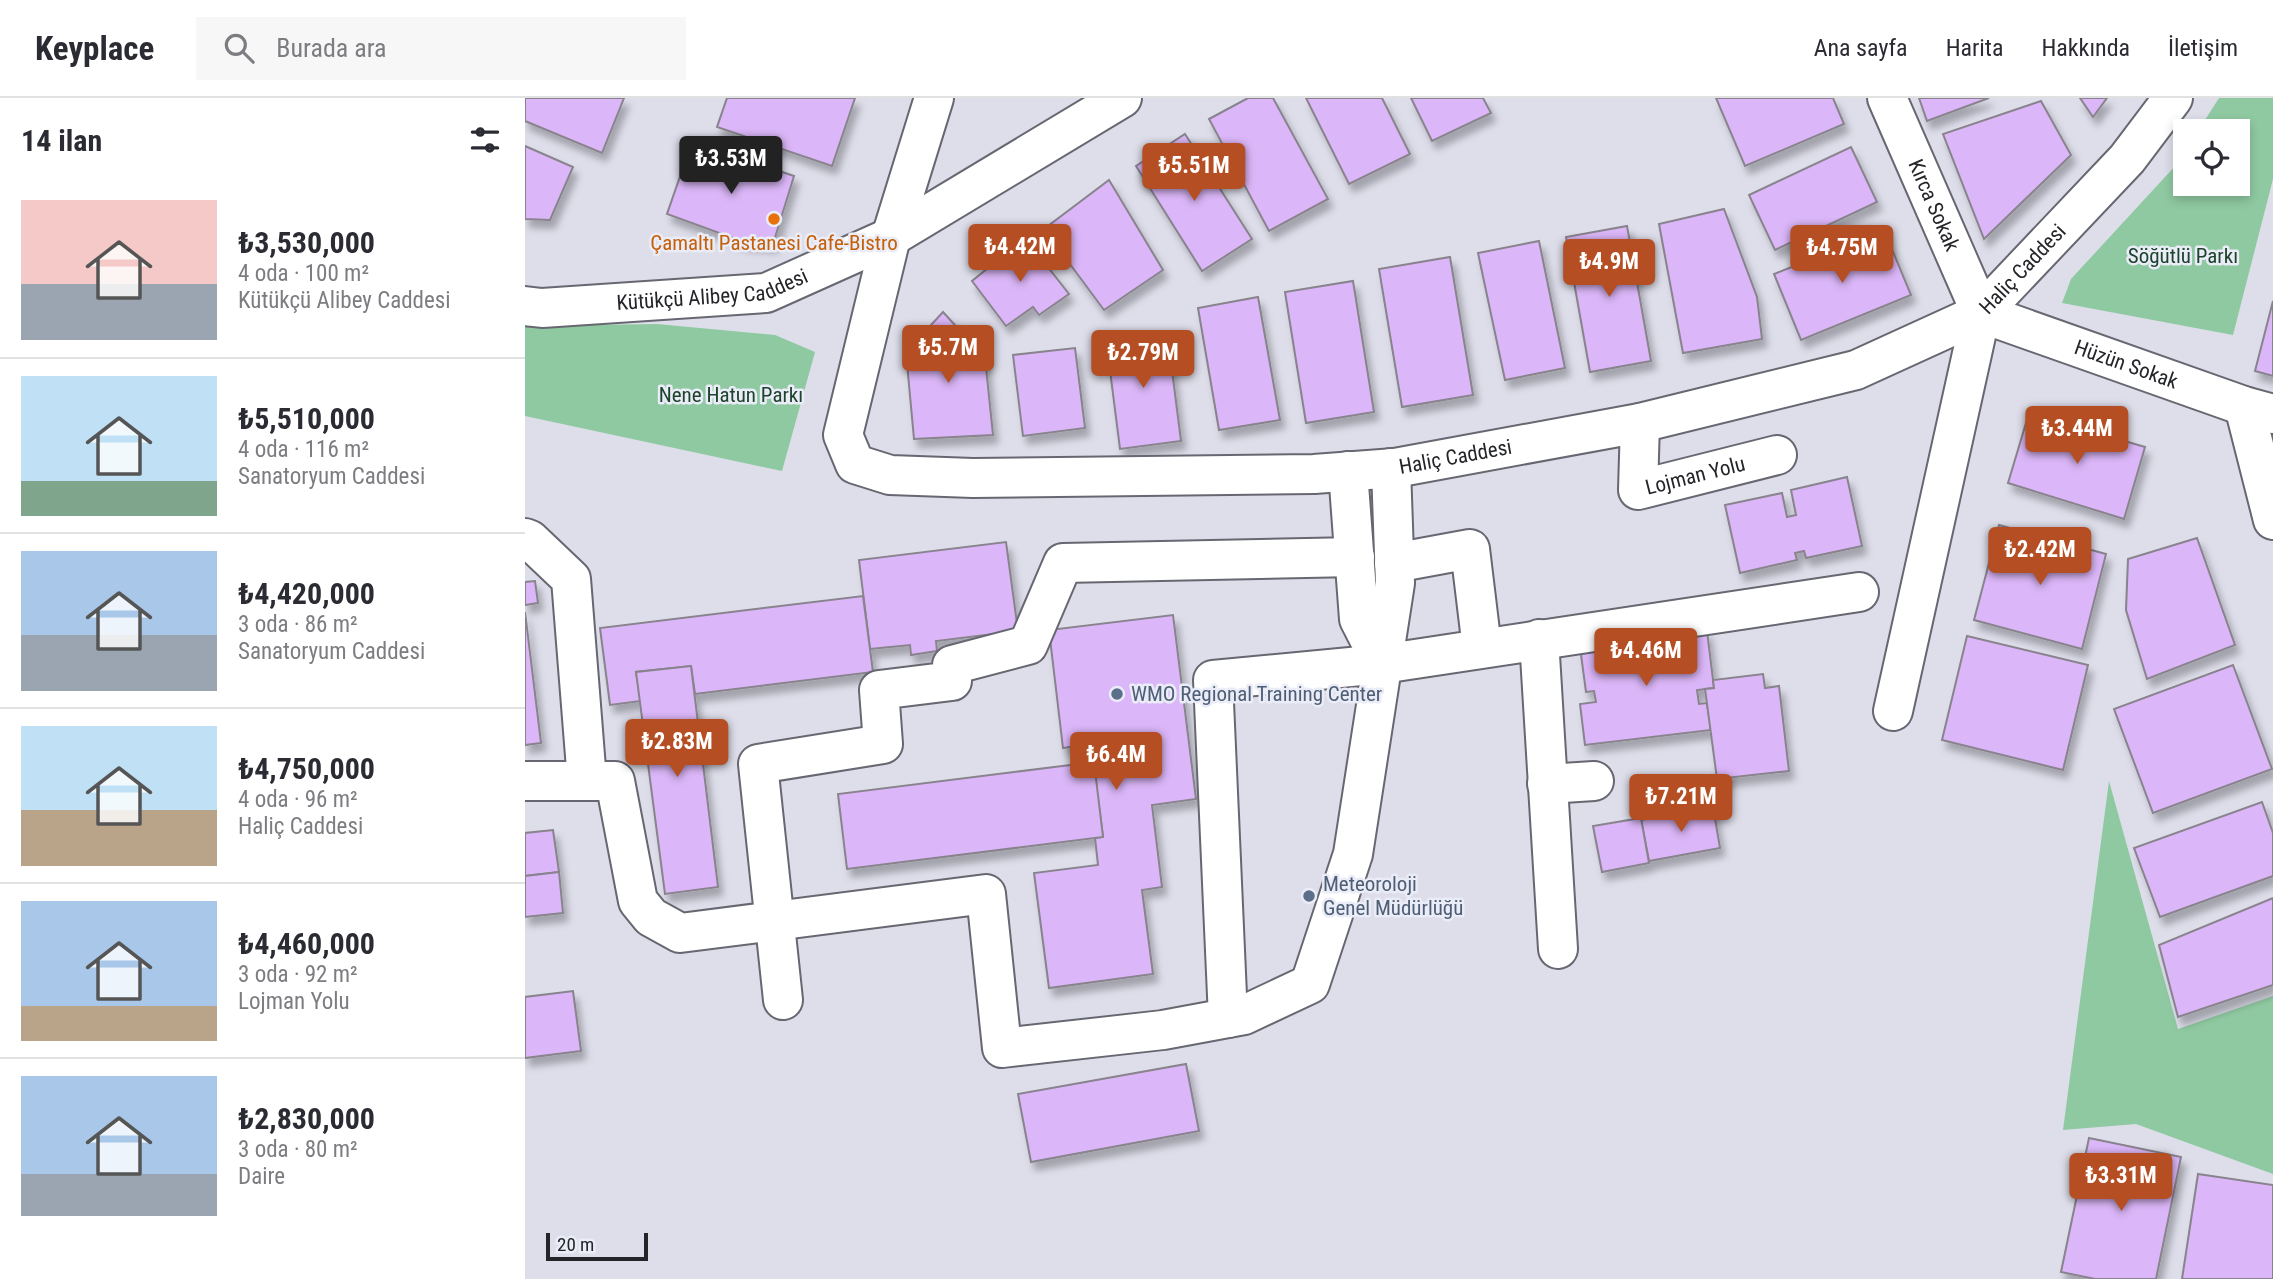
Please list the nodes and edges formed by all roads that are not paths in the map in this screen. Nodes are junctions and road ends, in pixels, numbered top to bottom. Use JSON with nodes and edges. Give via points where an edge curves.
{"nodes":[{"id":1,"x":934,"y":98,"type":"edge"},
{"id":2,"x":1122,"y":98,"type":"edge"},
{"id":3,"x":1887,"y":98,"type":"edge"},
{"id":4,"x":2173,"y":98,"type":"edge"},
{"id":5,"x":891,"y":237,"type":"junction"},
{"id":6,"x":525,"y":306,"type":"edge"},
{"id":7,"x":1981,"y":313,"type":"junction"},
{"id":8,"x":2259,"y":410,"type":"edge"},
{"id":9,"x":1640,"y":423,"type":"junction"},
{"id":10,"x":1777,"y":456,"type":"dead end"},
{"id":11,"x":1391,"y":468,"type":"junction"},
{"id":12,"x":1348,"y":471,"type":"junction"},
{"id":13,"x":2273,"y":520,"type":"edge"},
{"id":14,"x":525,"y":538,"type":"edge"},
{"id":15,"x":1355,"y":557,"type":"junction"},
{"id":16,"x":1394,"y":562,"type":"junction"},
{"id":17,"x":1859,"y":592,"type":"dead end"},
{"id":18,"x":1539,"y":639,"type":"junction"},
{"id":19,"x":1482,"y":648,"type":"junction"},
{"id":20,"x":1382,"y":664,"type":"junction"},
{"id":21,"x":1893,"y":711,"type":"dead end"},
{"id":22,"x":525,"y":781,"type":"edge"},
{"id":23,"x":587,"y":781,"type":"junction"},
{"id":24,"x":1594,"y":781,"type":"dead end"},
{"id":25,"x":1547,"y":784,"type":"junction"},
{"id":26,"x":775,"y":921,"type":"junction"},
{"id":27,"x":1558,"y":949,"type":"dead end"},
{"id":28,"x":783,"y":1000,"type":"dead end"},
{"id":29,"x":1228,"y":1018,"type":"junction"}],
"edges":[{"from":1,"to":5,"type":"street"},
{"from":2,"to":5,"type":"street","name":"Kütükçü Alibey Caddesi"},
{"from":3,"to":7,"type":"street","name":"Kırca Sokak"},
{"from":4,"to":7,"type":"street","name":"Haliç Caddesi","via":[[2127,159]]},
{"from":5,"to":6,"type":"street","name":"Kütükçü Alibey Caddesi","via":[[766,293]]},
{"from":5,"to":12,"type":"street","name":"Haliç Caddesi","via":[[843,435],[855,464],[890,475],[973,478]]},
{"from":7,"to":8,"type":"street","name":"Hüzün Sokak"},
{"from":7,"to":9,"type":"street","name":"Haliç Caddesi","via":[[1856,370]]},
{"from":7,"to":21,"type":"street"},
{"from":8,"to":13,"type":"street"},
{"from":9,"to":10,"type":"street","name":"Lojman Yolu","via":[[1638,490]]},
{"from":9,"to":11,"type":"street","name":"Haliç Caddesi"},
{"from":11,"to":12,"type":"street","name":"Haliç Caddesi"},
{"from":11,"to":16,"type":"street"},
{"from":12,"to":15,"type":"street"},
{"from":14,"to":23,"type":"street","via":[[571,579]]},
{"from":15,"to":20,"type":"street","via":[[1359,619]]},
{"from":15,"to":26,"type":"street","via":[[1063,563],[1028,645],[953,665],[952,681],[879,690],[883,744],[758,764]]},
{"from":16,"to":19,"type":"street","via":[[1470,549]]},
{"from":16,"to":20,"type":"street"},
{"from":17,"to":18,"type":"street"},
{"from":18,"to":19,"type":"street"},
{"from":18,"to":25,"type":"street"},
{"from":19,"to":20,"type":"street"},
{"from":20,"to":29,"type":"street","via":[[1353,854],[1310,984]]},
{"from":20,"to":29,"type":"street","via":[[1213,680]]},
{"from":22,"to":23,"type":"street"},
{"from":23,"to":26,"type":"street","via":[[615,781],[638,901],[651,917],[680,933]]},
{"from":24,"to":25,"type":"street"},
{"from":25,"to":27,"type":"street"},
{"from":26,"to":28,"type":"street"},
{"from":26,"to":29,"type":"street","via":[[986,894],[1002,1048]]}]}
